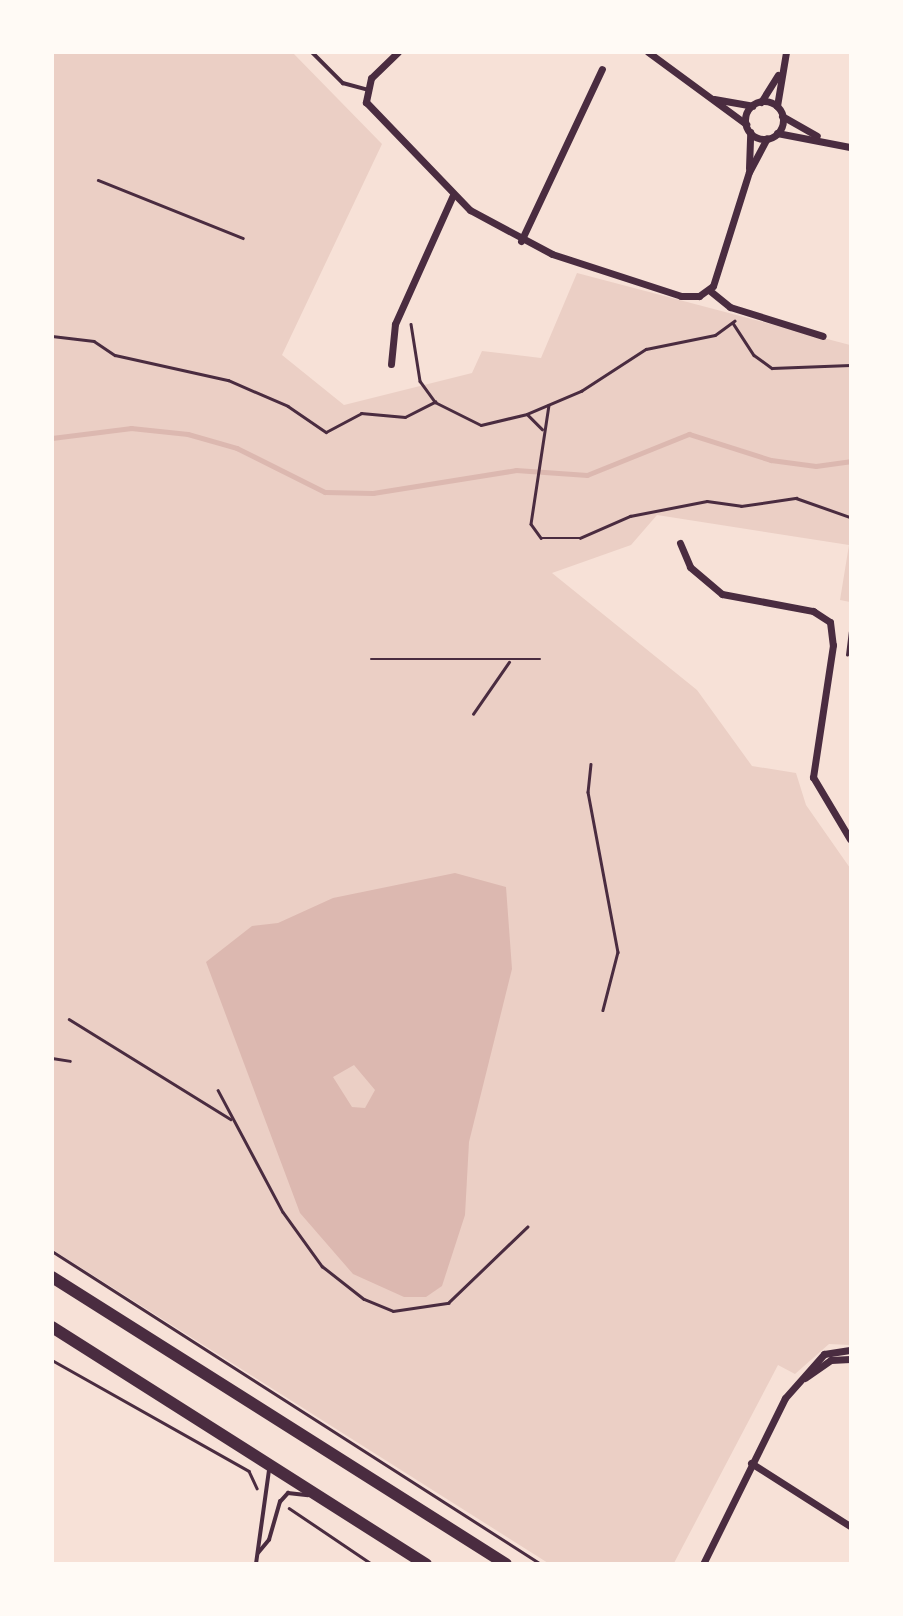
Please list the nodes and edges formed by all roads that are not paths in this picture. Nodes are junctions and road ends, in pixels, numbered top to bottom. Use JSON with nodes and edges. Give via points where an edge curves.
{"nodes":[{"id":1,"x":312,"y":52,"type":"edge"},
{"id":2,"x":398,"y":52,"type":"edge"},
{"id":3,"x":648,"y":52,"type":"edge"},
{"id":4,"x":786,"y":52,"type":"edge"},
{"id":5,"x":602,"y":69,"type":"dead end"},
{"id":6,"x":779,"y":74,"type":"junction"},
{"id":7,"x":366,"y":89,"type":"junction"},
{"id":8,"x":710,"y":99,"type":"junction"},
{"id":9,"x":757,"y":104,"type":"junction"},
{"id":10,"x":777,"y":106,"type":"junction"},
{"id":11,"x":782,"y":116,"type":"junction"},
{"id":12,"x":746,"y":124,"type":"junction"},
{"id":13,"x":750,"y":132,"type":"junction"},
{"id":14,"x":777,"y":134,"type":"junction"},
{"id":15,"x":767,"y":138,"type":"junction"},
{"id":16,"x":820,"y":138,"type":"junction"},
{"id":17,"x":850,"y":147,"type":"edge"},
{"id":18,"x":749,"y":172,"type":"junction"},
{"id":19,"x":453,"y":195,"type":"junction"},
{"id":20,"x":521,"y":241,"type":"junction"},
{"id":21,"x":709,"y":290,"type":"junction"},
{"id":22,"x":823,"y":336,"type":"dead end"},
{"id":23,"x":391,"y":363,"type":"dead end"},
{"id":24,"x":680,"y":543,"type":"dead end"},
{"id":25,"x":850,"y":839,"type":"edge"},
{"id":26,"x":52,"y":1277,"type":"edge"},
{"id":27,"x":52,"y":1327,"type":"edge"},
{"id":28,"x":850,"y":1350,"type":"edge"},
{"id":29,"x":850,"y":1359,"type":"edge"},
{"id":30,"x":801,"y":1380,"type":"junction"},
{"id":31,"x":267,"y":1463,"type":"junction"},
{"id":32,"x":751,"y":1463,"type":"junction"},
{"id":33,"x":850,"y":1527,"type":"edge"},
{"id":34,"x":258,"y":1553,"type":"junction"},
{"id":35,"x":422,"y":1560,"type":"edge"},
{"id":36,"x":257,"y":1563,"type":"edge"},
{"id":37,"x":506,"y":1563,"type":"edge"},
{"id":38,"x":703,"y":1563,"type":"edge"}],
"edges":[{"from":1,"to":7,"type":"lane","via":[[343,83]]},
{"from":2,"to":7,"type":"street"},
{"from":3,"to":8,"type":"street"},
{"from":4,"to":6,"type":"street"},
{"from":5,"to":20,"type":"street"},
{"from":6,"to":9,"type":"street"},
{"from":6,"to":10,"type":"street"},
{"from":7,"to":19,"type":"street","via":[[370,108]]},
{"from":8,"to":9,"type":"street"},
{"from":8,"to":12,"type":"street"},
{"from":9,"to":10,"type":"street"},
{"from":9,"to":12,"type":"street"},
{"from":10,"to":11,"type":"street"},
{"from":11,"to":14,"type":"street"},
{"from":11,"to":16,"type":"street"},
{"from":12,"to":13,"type":"street"},
{"from":13,"to":15,"type":"street"},
{"from":13,"to":18,"type":"street"},
{"from":14,"to":15,"type":"street"},
{"from":14,"to":16,"type":"street"},
{"from":15,"to":18,"type":"street"},
{"from":16,"to":17,"type":"street"},
{"from":18,"to":21,"type":"street"},
{"from":19,"to":20,"type":"street"},
{"from":19,"to":23,"type":"street","via":[[395,324]]},
{"from":20,"to":21,"type":"street","via":[[681,296]]},
{"from":21,"to":22,"type":"street","via":[[730,307]]},
{"from":24,"to":25,"type":"street","via":[[690,567],[722,594],[813,611],[830,622],[833,645],[813,777]]},
{"from":26,"to":37,"type":"main road"},
{"from":27,"to":31,"type":"main road"},
{"from":28,"to":30,"type":"street","via":[[824,1354]]},
{"from":29,"to":30,"type":"street","via":[[831,1360]]},
{"from":30,"to":32,"type":"street","via":[[777,1410]]},
{"from":31,"to":34,"type":"lane","via":[[269,1496]]},
{"from":31,"to":35,"type":"main road"},
{"from":32,"to":33,"type":"street"},
{"from":32,"to":38,"type":"street"},
{"from":34,"to":35,"type":"lane","via":[[280,1502],[298,1491]]},
{"from":34,"to":36,"type":"lane"}]}
